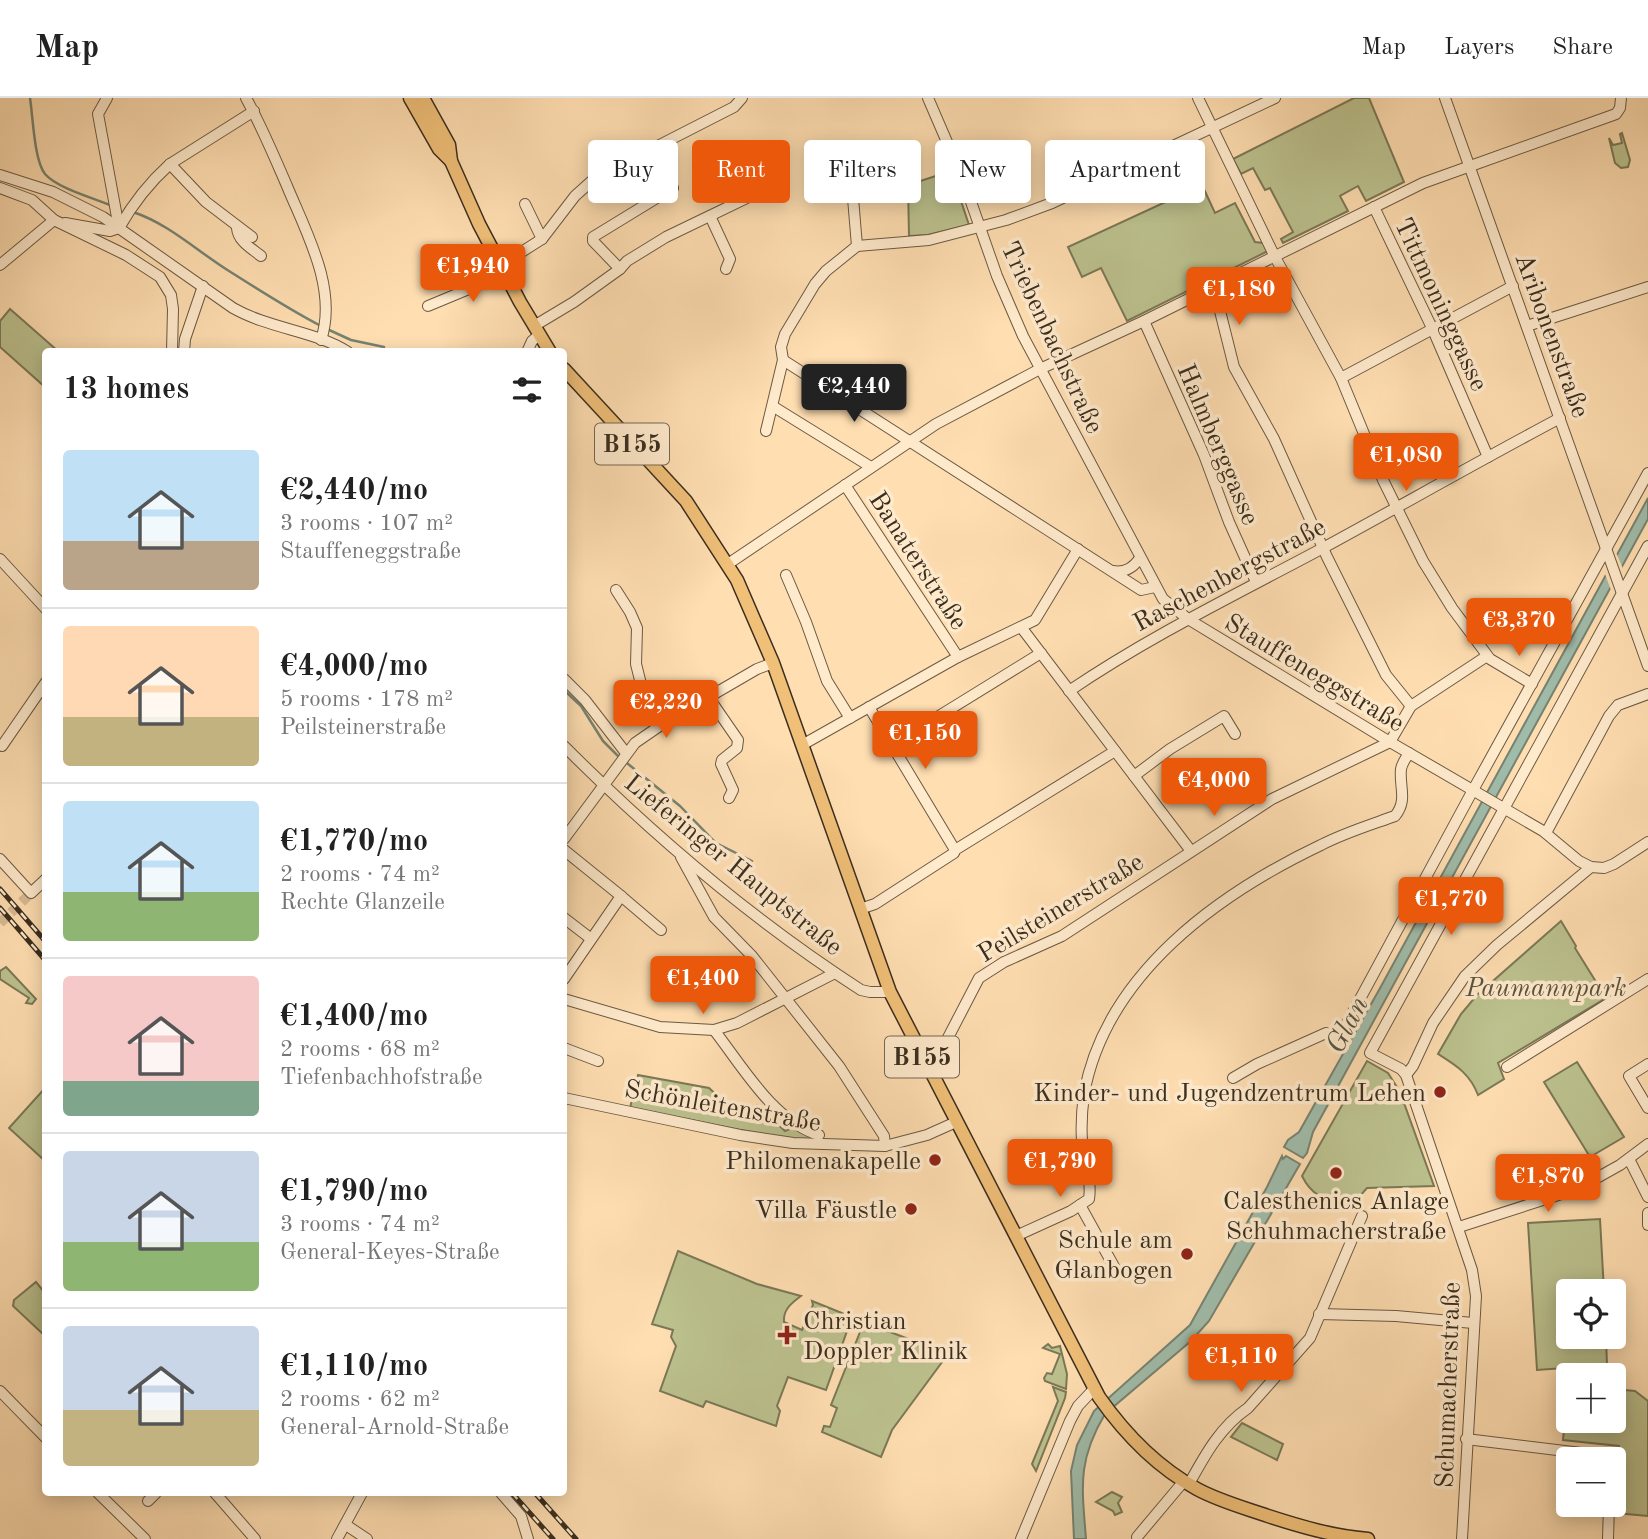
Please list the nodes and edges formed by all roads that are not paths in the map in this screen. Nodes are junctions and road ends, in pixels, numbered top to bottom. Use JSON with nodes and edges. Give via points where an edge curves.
{"nodes":[{"id":1,"x":107,"y":98,"type":"edge"},
{"id":2,"x":246,"y":98,"type":"edge"},
{"id":3,"x":410,"y":98,"type":"edge"},
{"id":4,"x":423,"y":98,"type":"edge"},
{"id":5,"x":742,"y":98,"type":"edge"},
{"id":6,"x":928,"y":98,"type":"edge"},
{"id":7,"x":1198,"y":98,"type":"edge"},
{"id":8,"x":1275,"y":98,"type":"edge"},
{"id":9,"x":1445,"y":98,"type":"edge"},
{"id":10,"x":1621,"y":100,"type":"edge"},
{"id":11,"x":254,"y":111,"type":"junction"},
{"id":12,"x":1211,"y":128,"type":"junction"},
{"id":13,"x":451,"y":161,"type":"junction"},
{"id":14,"x":170,"y":164,"type":"junction"},
{"id":15,"x":1470,"y":168,"type":"junction"},
{"id":16,"x":1,"y":175,"type":"edge"},
{"id":17,"x":0,"y":188,"type":"edge"},
{"id":18,"x":649,"y":203,"type":"edge"},
{"id":19,"x":737,"y":203,"type":"edge"},
{"id":20,"x":854,"y":203,"type":"edge"},
{"id":21,"x":525,"y":204,"type":"dead end"},
{"id":22,"x":1374,"y":207,"type":"junction"},
{"id":23,"x":710,"y":216,"type":"junction"},
{"id":24,"x":54,"y":220,"type":"junction"},
{"id":25,"x":980,"y":227,"type":"junction"},
{"id":26,"x":119,"y":228,"type":"junction"},
{"id":27,"x":237,"y":228,"type":"junction"},
{"id":28,"x":252,"y":237,"type":"dead end"},
{"id":29,"x":542,"y":239,"type":"junction"},
{"id":30,"x":858,"y":246,"type":"junction"},
{"id":31,"x":261,"y":256,"type":"dead end"},
{"id":32,"x":1275,"y":257,"type":"junction"},
{"id":33,"x":0,"y":265,"type":"edge"},
{"id":34,"x":620,"y":269,"type":"junction"},
{"id":35,"x":726,"y":269,"type":"dead end"},
{"id":36,"x":503,"y":270,"type":"junction"},
{"id":37,"x":204,"y":286,"type":"junction"},
{"id":38,"x":1513,"y":286,"type":"junction"},
{"id":39,"x":1214,"y":287,"type":"junction"},
{"id":40,"x":1648,"y":287,"type":"edge"},
{"id":41,"x":428,"y":306,"type":"dead end"},
{"id":42,"x":1144,"y":321,"type":"junction"},
{"id":43,"x":1527,"y":326,"type":"junction"},
{"id":44,"x":1433,"y":330,"type":"junction"},
{"id":45,"x":537,"y":331,"type":"junction"},
{"id":46,"x":323,"y":332,"type":"junction"},
{"id":47,"x":172,"y":348,"type":"edge"},
{"id":48,"x":184,"y":348,"type":"edge"},
{"id":49,"x":343,"y":348,"type":"edge"},
{"id":50,"x":529,"y":348,"type":"edge"},
{"id":51,"x":548,"y":348,"type":"edge"},
{"id":52,"x":783,"y":360,"type":"junction"},
{"id":53,"x":1040,"y":369,"type":"junction"},
{"id":54,"x":567,"y":372,"type":"edge"},
{"id":55,"x":1341,"y":378,"type":"junction"},
{"id":56,"x":774,"y":407,"type":"junction"},
{"id":57,"x":1560,"y":418,"type":"junction"},
{"id":58,"x":766,"y":431,"type":"dead end"},
{"id":59,"x":910,"y":440,"type":"junction"},
{"id":60,"x":1488,"y":457,"type":"junction"},
{"id":61,"x":871,"y":467,"type":"junction"},
{"id":62,"x":1648,"y":473,"type":"edge"},
{"id":63,"x":845,"y":485,"type":"junction"},
{"id":64,"x":1396,"y":508,"type":"junction"},
{"id":65,"x":1648,"y":546,"type":"edge"},
{"id":66,"x":1322,"y":548,"type":"junction"},
{"id":67,"x":1078,"y":549,"type":"junction"},
{"id":68,"x":1607,"y":552,"type":"junction"},
{"id":69,"x":1140,"y":558,"type":"junction"},
{"id":70,"x":0,"y":559,"type":"edge"},
{"id":71,"x":728,"y":564,"type":"junction"},
{"id":72,"x":1112,"y":570,"type":"junction"},
{"id":73,"x":786,"y":575,"type":"dead end"},
{"id":74,"x":1256,"y":582,"type":"junction"},
{"id":75,"x":1155,"y":587,"type":"junction"},
{"id":76,"x":1621,"y":589,"type":"junction"},
{"id":77,"x":617,"y":590,"type":"dead end"},
{"id":78,"x":42,"y":605,"type":"edge"},
{"id":79,"x":1188,"y":619,"type":"junction"},
{"id":80,"x":1021,"y":627,"type":"junction"},
{"id":81,"x":1041,"y":653,"type":"junction"},
{"id":82,"x":1487,"y":656,"type":"junction"},
{"id":83,"x":958,"y":657,"type":"junction"},
{"id":84,"x":773,"y":663,"type":"junction"},
{"id":85,"x":1648,"y":666,"type":"edge"},
{"id":86,"x":567,"y":682,"type":"edge"},
{"id":87,"x":1532,"y":684,"type":"junction"},
{"id":88,"x":42,"y":688,"type":"edge"},
{"id":89,"x":1069,"y":691,"type":"junction"},
{"id":90,"x":1648,"y":694,"type":"edge"},
{"id":91,"x":707,"y":699,"type":"junction"},
{"id":92,"x":1411,"y":706,"type":"junction"},
{"id":93,"x":869,"y":707,"type":"junction"},
{"id":94,"x":850,"y":718,"type":"junction"},
{"id":95,"x":664,"y":723,"type":"junction"},
{"id":96,"x":1235,"y":734,"type":"dead end"},
{"id":97,"x":1390,"y":742,"type":"junction"},
{"id":98,"x":802,"y":745,"type":"junction"},
{"id":99,"x":892,"y":745,"type":"junction"},
{"id":100,"x":2,"y":746,"type":"dead end"},
{"id":101,"x":567,"y":749,"type":"edge"},
{"id":102,"x":1115,"y":751,"type":"junction"},
{"id":103,"x":1409,"y":753,"type":"junction"},
{"id":104,"x":623,"y":757,"type":"junction"},
{"id":105,"x":1134,"y":776,"type":"junction"},
{"id":106,"x":603,"y":785,"type":"junction"},
{"id":107,"x":1476,"y":792,"type":"junction"},
{"id":108,"x":729,"y":798,"type":"dead end"},
{"id":109,"x":1504,"y":807,"type":"junction"},
{"id":110,"x":1546,"y":833,"type":"junction"},
{"id":111,"x":567,"y":835,"type":"edge"},
{"id":112,"x":1648,"y":842,"type":"edge"},
{"id":113,"x":677,"y":850,"type":"junction"},
{"id":114,"x":955,"y":850,"type":"junction"},
{"id":115,"x":567,"y":851,"type":"edge"},
{"id":116,"x":1191,"y":851,"type":"junction"},
{"id":117,"x":0,"y":859,"type":"edge"},
{"id":118,"x":1591,"y":867,"type":"junction"},
{"id":119,"x":42,"y":883,"type":"edge"},
{"id":120,"x":621,"y":896,"type":"junction"},
{"id":121,"x":860,"y":909,"type":"junction"},
{"id":122,"x":567,"y":920,"type":"edge"},
{"id":123,"x":661,"y":930,"type":"dead end"},
{"id":124,"x":590,"y":937,"type":"junction"},
{"id":125,"x":835,"y":973,"type":"junction"},
{"id":126,"x":567,"y":974,"type":"edge"},
{"id":127,"x":1648,"y":979,"type":"edge"},
{"id":128,"x":890,"y":992,"type":"junction"},
{"id":129,"x":785,"y":997,"type":"junction"},
{"id":130,"x":567,"y":1000,"type":"edge"},
{"id":131,"x":715,"y":1030,"type":"junction"},
{"id":132,"x":567,"y":1049,"type":"edge"},
{"id":133,"x":598,"y":1061,"type":"dead end"},
{"id":134,"x":925,"y":1062,"type":"junction"},
{"id":135,"x":1648,"y":1064,"type":"edge"},
{"id":136,"x":1507,"y":1067,"type":"dead end"},
{"id":137,"x":1406,"y":1075,"type":"junction"},
{"id":138,"x":1233,"y":1079,"type":"dead end"},
{"id":139,"x":567,"y":1099,"type":"edge"},
{"id":140,"x":1648,"y":1108,"type":"edge"},
{"id":141,"x":956,"y":1122,"type":"junction"},
{"id":142,"x":819,"y":1135,"type":"dead end"},
{"id":143,"x":1648,"y":1144,"type":"edge"},
{"id":144,"x":885,"y":1146,"type":"junction"},
{"id":145,"x":1629,"y":1159,"type":"junction"},
{"id":146,"x":1648,"y":1197,"type":"edge"},
{"id":147,"x":1080,"y":1205,"type":"junction"},
{"id":148,"x":1648,"y":1213,"type":"edge"},
{"id":149,"x":1362,"y":1216,"type":"dead end"},
{"id":150,"x":1648,"y":1225,"type":"edge"},
{"id":151,"x":1459,"y":1227,"type":"junction"},
{"id":152,"x":1016,"y":1236,"type":"junction"},
{"id":153,"x":1117,"y":1272,"type":"dead end"},
{"id":154,"x":1319,"y":1314,"type":"junction"},
{"id":155,"x":1473,"y":1323,"type":"junction"},
{"id":156,"x":0,"y":1391,"type":"edge"},
{"id":157,"x":1096,"y":1393,"type":"junction"},
{"id":158,"x":42,"y":1434,"type":"edge"},
{"id":159,"x":1466,"y":1439,"type":"junction"},
{"id":160,"x":1556,"y":1450,"type":"edge"},
{"id":161,"x":1187,"y":1482,"type":"junction"},
{"id":162,"x":101,"y":1496,"type":"edge"},
{"id":163,"x":153,"y":1496,"type":"edge"},
{"id":164,"x":218,"y":1496,"type":"edge"},
{"id":165,"x":360,"y":1496,"type":"edge"},
{"id":166,"x":504,"y":1496,"type":"edge"},
{"id":167,"x":148,"y":1501,"type":"dead end"},
{"id":168,"x":1609,"y":1517,"type":"edge"},
{"id":169,"x":346,"y":1525,"type":"junction"},
{"id":170,"x":1319,"y":1536,"type":"edge"},
{"id":171,"x":1137,"y":1537,"type":"dead end"},
{"id":172,"x":145,"y":1539,"type":"edge"},
{"id":173,"x":255,"y":1539,"type":"edge"},
{"id":174,"x":337,"y":1539,"type":"edge"},
{"id":175,"x":367,"y":1539,"type":"edge"},
{"id":176,"x":528,"y":1539,"type":"edge"},
{"id":177,"x":1021,"y":1539,"type":"edge"},
{"id":178,"x":1368,"y":1539,"type":"edge"},
{"id":179,"x":1462,"y":1539,"type":"edge"},
{"id":180,"x":1608,"y":1539,"type":"edge"}],
"edges":[{"from":1,"to":26,"type":"street","via":[[99,114]]},
{"from":2,"to":11,"type":"street"},
{"from":3,"to":13,"type":"main road","via":[[439,149]]},
{"from":4,"to":13,"type":"main road","via":[[449,145]]},
{"from":5,"to":29,"type":"street","via":[[734,107],[593,180]]},
{"from":6,"to":25,"type":"street","name":"Triebenbachstraße"},
{"from":7,"to":12,"type":"street"},
{"from":8,"to":12,"type":"street"},
{"from":9,"to":15,"type":"street","name":"Aribonenstraße"},
{"from":10,"to":15,"type":"street","via":[[1616,114]]},
{"from":11,"to":14,"type":"street"},
{"from":11,"to":46,"type":"street","via":[[317,263],[325,299]]},
{"from":12,"to":25,"type":"street","via":[[1052,203]]},
{"from":12,"to":32,"type":"street"},
{"from":13,"to":36,"type":"main road"},
{"from":14,"to":26,"type":"street"},
{"from":14,"to":27,"type":"street"},
{"from":15,"to":22,"type":"street","via":[[1423,183]]},
{"from":15,"to":38,"type":"street","name":"Aribonenstraße"},
{"from":16,"to":26,"type":"street","via":[[53,192]]},
{"from":17,"to":24,"type":"street","via":[[32,200]]},
{"from":18,"to":34,"type":"street","via":[[593,237]]},
{"from":19,"to":23,"type":"street"},
{"from":20,"to":30,"type":"street"},
{"from":21,"to":29,"type":"street"},
{"from":22,"to":32,"type":"street"},
{"from":22,"to":44,"type":"street","name":"Tittmoninggasse"},
{"from":23,"to":34,"type":"street","via":[[647,249]]},
{"from":23,"to":35,"type":"street","via":[[730,259]]},
{"from":24,"to":26,"type":"street","via":[[110,231]]},
{"from":24,"to":33,"type":"street"},
{"from":24,"to":47,"type":"street","via":[[160,277],[171,295]]},
{"from":25,"to":30,"type":"street","via":[[929,240]]},
{"from":25,"to":53,"type":"street","name":"Triebenbachstraße","via":[[996,276]]},
{"from":26,"to":37,"type":"street"},
{"from":27,"to":28,"type":"street"},
{"from":27,"to":31,"type":"street","via":[[241,240]]},
{"from":29,"to":36,"type":"street"},
{"from":30,"to":52,"type":"street","via":[[816,284],[785,334]]},
{"from":32,"to":39,"type":"street"},
{"from":32,"to":55,"type":"street"},
{"from":34,"to":45,"type":"street"},
{"from":36,"to":41,"type":"street"},
{"from":36,"to":45,"type":"main road"},
{"from":37,"to":46,"type":"street","via":[[252,319]]},
{"from":37,"to":48,"type":"street"},
{"from":38,"to":43,"type":"street","name":"Aribonenstraße"},
{"from":38,"to":44,"type":"street"},
{"from":39,"to":42,"type":"street"},
{"from":39,"to":66,"type":"street","via":[[1234,367],[1274,439]]},
{"from":40,"to":43,"type":"street"},
{"from":42,"to":53,"type":"street"},
{"from":42,"to":74,"type":"street","name":"Halmberggasse"},
{"from":43,"to":57,"type":"street","name":"Aribonenstraße"},
{"from":44,"to":55,"type":"street"},
{"from":44,"to":60,"type":"street","name":"Tittmoninggasse"},
{"from":45,"to":50,"type":"street"},
{"from":45,"to":51,"type":"main road"},
{"from":46,"to":49,"type":"street"},
{"from":52,"to":56,"type":"street"},
{"from":52,"to":59,"type":"street"},
{"from":53,"to":59,"type":"street"},
{"from":53,"to":69,"type":"street","name":"Triebenbachstraße"},
{"from":54,"to":71,"type":"main road","number":"B155","via":[[672,485]]},
{"from":55,"to":64,"type":"street"},
{"from":56,"to":58,"type":"street"},
{"from":56,"to":61,"type":"street"},
{"from":57,"to":60,"type":"street","name":"Raschenbergstraße"},
{"from":57,"to":68,"type":"street","name":"Aribonenstraße"},
{"from":59,"to":61,"type":"street"},
{"from":59,"to":67,"type":"street"},
{"from":60,"to":64,"type":"street","name":"Raschenbergstraße"},
{"from":61,"to":63,"type":"street"},
{"from":62,"to":68,"type":"street"},
{"from":63,"to":71,"type":"street"},
{"from":63,"to":83,"type":"street","name":"Banaterstraße"},
{"from":64,"to":66,"type":"street","name":"Raschenbergstraße"},
{"from":64,"to":82,"type":"street","via":[[1423,561]]},
{"from":65,"to":76,"type":"street"},
{"from":66,"to":74,"type":"street","name":"Raschenbergstraße"},
{"from":66,"to":92,"type":"street","via":[[1386,675]]},
{"from":67,"to":72,"type":"street"},
{"from":67,"to":80,"type":"street","via":[[1035,620]]},
{"from":68,"to":76,"type":"street","name":"Aribonenstraße"},
{"from":68,"to":87,"type":"street"},
{"from":69,"to":72,"type":"street","via":[[1127,570]]},
{"from":69,"to":75,"type":"street","name":"Triebenbachstraße"},
{"from":70,"to":78,"type":"street"},
{"from":71,"to":84,"type":"main road","number":"B155"},
{"from":72,"to":75,"type":"street","via":[[1141,590]]},
{"from":73,"to":94,"type":"street","via":[[827,681]]},
{"from":74,"to":79,"type":"street","name":"Raschenbergstraße"},
{"from":75,"to":79,"type":"street","name":"Stauffeneggstraße"},
{"from":76,"to":85,"type":"street","name":"Aribonenstraße"},
{"from":76,"to":109,"type":"street"},
{"from":77,"to":95,"type":"street","via":[[637,628],[636,664],[641,684]]},
{"from":79,"to":89,"type":"street","name":"Raschenbergstraße"},
{"from":79,"to":97,"type":"street","name":"Stauffeneggstraße"},
{"from":80,"to":81,"type":"street"},
{"from":80,"to":83,"type":"street"},
{"from":81,"to":89,"type":"street"},
{"from":81,"to":99,"type":"street"},
{"from":82,"to":87,"type":"street"},
{"from":82,"to":92,"type":"street"},
{"from":83,"to":93,"type":"street"},
{"from":84,"to":91,"type":"street"},
{"from":84,"to":98,"type":"main road","number":"B155"},
{"from":86,"to":104,"type":"street","via":[[585,700]]},
{"from":87,"to":107,"type":"street"},
{"from":88,"to":100,"type":"street"},
{"from":89,"to":102,"type":"street"},
{"from":90,"to":110,"type":"street","via":[[1618,705],[1609,716]]},
{"from":91,"to":95,"type":"street"},
{"from":91,"to":108,"type":"street","via":[[738,738],[738,746],[721,764],[733,790]]},
{"from":92,"to":97,"type":"street"},
{"from":93,"to":94,"type":"street"},
{"from":93,"to":99,"type":"street"},
{"from":94,"to":98,"type":"street"},
{"from":95,"to":104,"type":"street"},
{"from":96,"to":105,"type":"street","via":[[1224,716]]},
{"from":97,"to":103,"type":"street","name":"Stauffeneggstraße"},
{"from":97,"to":116,"type":"street","name":"Peilsteinerstraße","via":[[1272,799]]},
{"from":98,"to":121,"type":"main road","number":"B155"},
{"from":99,"to":114,"type":"street"},
{"from":101,"to":106,"type":"street","name":"Lieferinger Hauptstraße"},
{"from":102,"to":105,"type":"street"},
{"from":102,"to":114,"type":"street"},
{"from":103,"to":107,"type":"street","name":"Stauffeneggstraße"},
{"from":103,"to":147,"type":"street","via":[[1401,773],[1403,799],[1395,816],[1323,843],[1213,908],[1173,942],[1125,995],[1103,1034],[1088,1076],[1082,1141],[1090,1188],[1088,1199]]},
{"from":104,"to":106,"type":"street"},
{"from":105,"to":116,"type":"street"},
{"from":106,"to":111,"type":"street"},
{"from":106,"to":113,"type":"street","name":"Lieferinger Hauptstraße"},
{"from":107,"to":109,"type":"street","name":"Stauffeneggstraße"},
{"from":107,"to":138,"type":"street","via":[[1340,1036],[1326,1033]]},
{"from":109,"to":110,"type":"street","name":"Stauffeneggstraße"},
{"from":109,"to":137,"type":"street","via":[[1370,1053]]},
{"from":110,"to":118,"type":"street","name":"Stauffeneggstraße"},
{"from":112,"to":118,"type":"street","via":[[1614,864]]},
{"from":113,"to":125,"type":"street","name":"Lieferinger Hauptstraße"},
{"from":113,"to":129,"type":"street","via":[[714,917]]},
{"from":114,"to":121,"type":"street","via":[[875,904]]},
{"from":115,"to":120,"type":"street"},
{"from":116,"to":134,"type":"street","name":"Peilsteinerstraße","via":[[1055,940],[1003,962],[976,984],[939,1055]]},
{"from":117,"to":119,"type":"street","via":[[31,894]]},
{"from":118,"to":137,"type":"street","via":[[1465,976]]},
{"from":120,"to":123,"type":"street"},
{"from":120,"to":124,"type":"street"},
{"from":121,"to":128,"type":"main road","number":"B155"},
{"from":122,"to":124,"type":"street"},
{"from":124,"to":126,"type":"street"},
{"from":125,"to":128,"type":"street","name":"Lieferinger Hauptstraße","via":[[861,990]]},
{"from":125,"to":129,"type":"street"},
{"from":127,"to":136,"type":"street"},
{"from":128,"to":134,"type":"main road","number":"B155"},
{"from":129,"to":131,"type":"street"},
{"from":129,"to":144,"type":"street","via":[[854,1086],[884,1136]]},
{"from":130,"to":131,"type":"street","via":[[660,1027]]},
{"from":131,"to":142,"type":"street","via":[[778,1113]]},
{"from":132,"to":133,"type":"street"},
{"from":134,"to":141,"type":"main road","number":"B155"},
{"from":135,"to":140,"type":"street","via":[[1629,1076]]},
{"from":137,"to":151,"type":"street","name":"Schumacherstraße"},
{"from":139,"to":144,"type":"street","name":"Schönleitenstraße","via":[[793,1143]]},
{"from":141,"to":144,"type":"street","name":"Schönleitenstraße"},
{"from":141,"to":152,"type":"main road","number":"B155"},
{"from":143,"to":145,"type":"street"},
{"from":145,"to":146,"type":"street"},
{"from":145,"to":151,"type":"street","via":[[1577,1189]]},
{"from":147,"to":152,"type":"street"},
{"from":147,"to":153,"type":"street"},
{"from":148,"to":150,"type":"street"},
{"from":149,"to":154,"type":"street"},
{"from":151,"to":155,"type":"street","name":"Schumacherstraße","via":[[1475,1288]]},
{"from":152,"to":157,"type":"main road","number":"B155"},
{"from":154,"to":155,"type":"street"},
{"from":154,"to":161,"type":"street","via":[[1310,1338],[1219,1434]]},
{"from":155,"to":159,"type":"street","name":"Schumacherstraße"},
{"from":156,"to":158,"type":"street"},
{"from":157,"to":161,"type":"main road","number":"B155","via":[[1134,1441]]},
{"from":157,"to":177,"type":"street","via":[[1078,1406],[1070,1421]]},
{"from":159,"to":160,"type":"street"},
{"from":159,"to":179,"type":"street","name":"Schumacherstraße"},
{"from":161,"to":170,"type":"main road","number":"B155"},
{"from":161,"to":171,"type":"street"},
{"from":162,"to":172,"type":"street"},
{"from":163,"to":167,"type":"street"},
{"from":164,"to":173,"type":"street"},
{"from":165,"to":169,"type":"street"},
{"from":166,"to":176,"type":"street","via":[[521,1517]]},
{"from":168,"to":180,"type":"street"},
{"from":169,"to":174,"type":"street"},
{"from":169,"to":175,"type":"street"},
{"from":170,"to":178,"type":"main road","number":"B155"}]}
